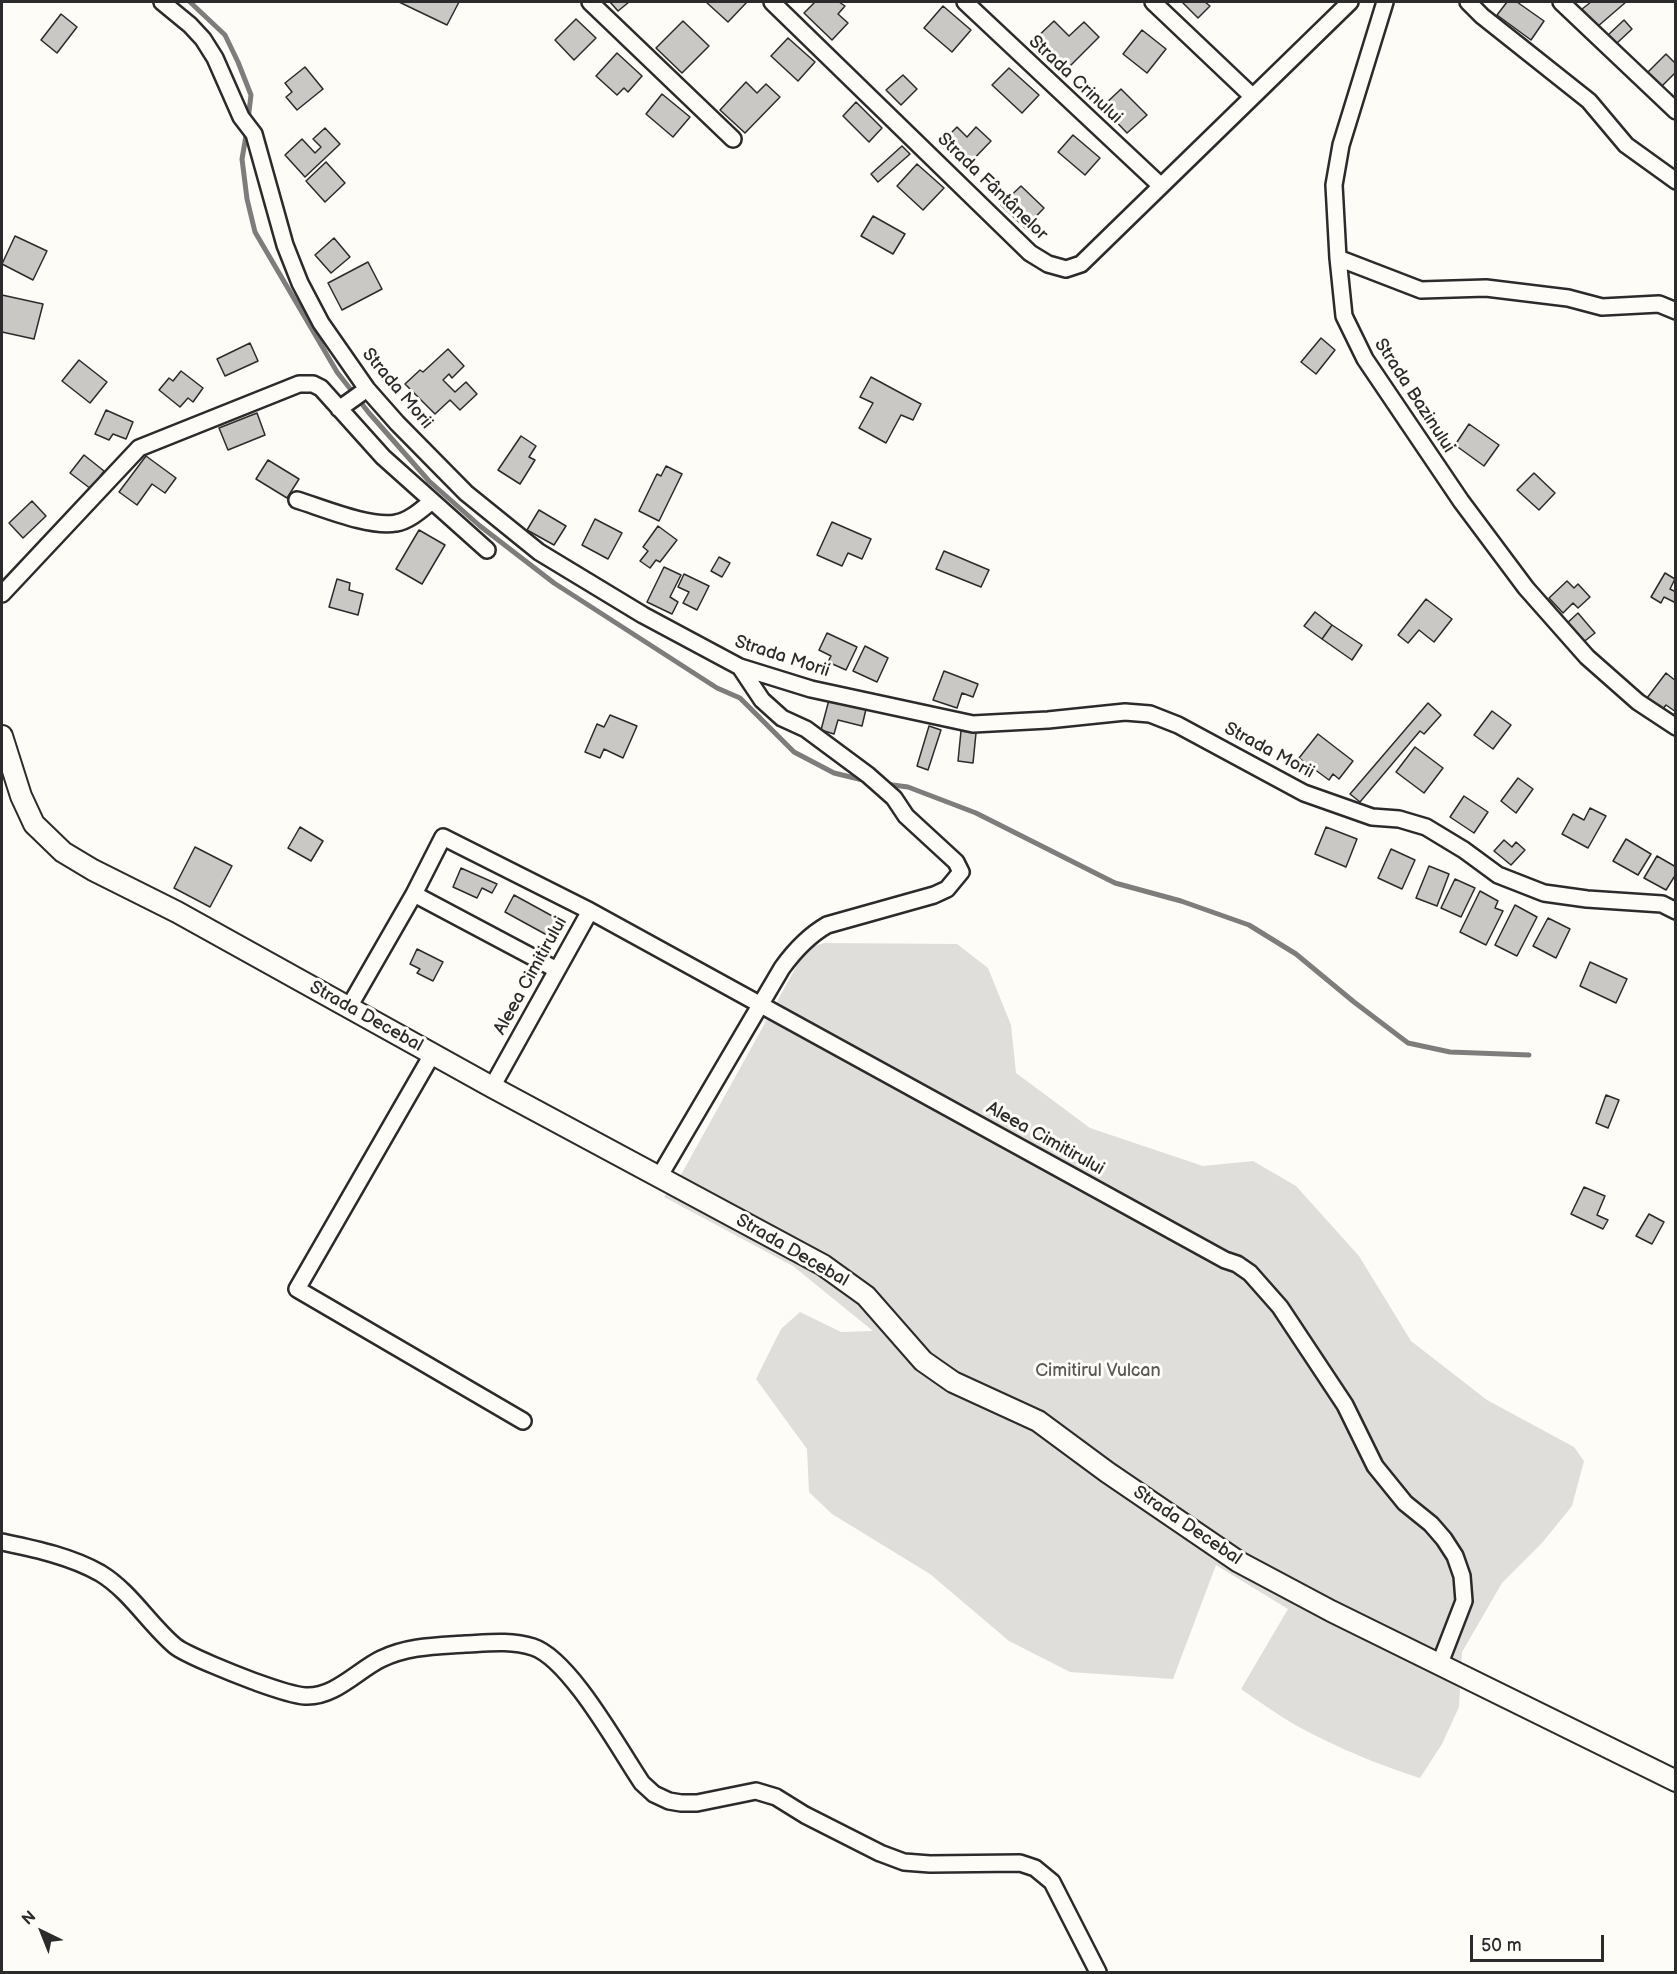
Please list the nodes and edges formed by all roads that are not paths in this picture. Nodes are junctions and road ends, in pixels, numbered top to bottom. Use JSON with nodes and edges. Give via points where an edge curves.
{"nodes":[{"id":1,"x":162,"y":2,"type":"edge"},
{"id":2,"x":590,"y":2,"type":"edge"},
{"id":3,"x":772,"y":2,"type":"edge"},
{"id":4,"x":965,"y":2,"type":"edge"},
{"id":5,"x":1153,"y":2,"type":"edge"},
{"id":6,"x":1347,"y":2,"type":"edge"},
{"id":7,"x":1385,"y":2,"type":"edge"},
{"id":8,"x":1468,"y":2,"type":"edge"},
{"id":9,"x":1561,"y":2,"type":"edge"},
{"id":10,"x":1252,"y":96,"type":"junction"},
{"id":11,"x":1676,"y":111,"type":"edge"},
{"id":12,"x":733,"y":139,"type":"dead end"},
{"id":13,"x":1676,"y":181,"type":"edge"},
{"id":14,"x":1160,"y":185,"type":"junction"},
{"id":15,"x":1338,"y":258,"type":"junction"},
{"id":16,"x":1676,"y":311,"type":"edge"},
{"id":17,"x":365,"y":390,"type":"junction"},
{"id":18,"x":344,"y":406,"type":"junction"},
{"id":19,"x":297,"y":500,"type":"dead end"},
{"id":20,"x":432,"y":501,"type":"junction"},
{"id":21,"x":487,"y":550,"type":"dead end"},
{"id":22,"x":2,"y":594,"type":"edge"},
{"id":23,"x":740,"y":667,"type":"junction"},
{"id":24,"x":1676,"y":727,"type":"edge"},
{"id":25,"x":2,"y":736,"type":"edge"},
{"id":26,"x":414,"y":894,"type":"junction"},
{"id":27,"x":590,"y":911,"type":"junction"},
{"id":28,"x":1676,"y":911,"type":"edge"},
{"id":29,"x":557,"y":970,"type":"junction"},
{"id":30,"x":760,"y":1005,"type":"junction"},
{"id":31,"x":349,"y":1007,"type":"junction"},
{"id":32,"x":433,"y":1053,"type":"junction"},
{"id":33,"x":492,"y":1087,"type":"junction"},
{"id":34,"x":659,"y":1177,"type":"junction"},
{"id":35,"x":524,"y":1421,"type":"dead end"},
{"id":36,"x":2,"y":1542,"type":"edge"},
{"id":37,"x":1440,"y":1663,"type":"junction"},
{"id":38,"x":1676,"y":1781,"type":"edge"},
{"id":39,"x":1098,"y":1972,"type":"edge"}],
"edges":[{"from":1,"to":17,"type":"street","name":"Strada Morii","via":[[203,39],[222,72],[241,117],[254,134],[285,245],[300,283]]},
{"from":2,"to":12,"type":"street"},
{"from":3,"to":14,"type":"street","name":"Strada Fântânelor","via":[[1030,253],[1048,264],[1065,269],[1081,264]]},
{"from":4,"to":14,"type":"street","name":"Strada Crinului"},
{"from":5,"to":10,"type":"street"},
{"from":6,"to":10,"type":"street","name":"Strada Fântânelor"},
{"from":7,"to":15,"type":"street","name":"Strada Bazinului","via":[[1341,145],[1334,185]]},
{"from":8,"to":13,"type":"street","via":[[1589,101],[1626,145]]},
{"from":9,"to":11,"type":"street"},
{"from":10,"to":14,"type":"street","name":"Strada Fântânelor"},
{"from":15,"to":16,"type":"street","via":[[1421,290],[1486,288],[1568,298],[1602,307],[1659,304]]},
{"from":15,"to":24,"type":"street","name":"Strada Bazinului","via":[[1344,316],[1365,358],[1461,501],[1526,588],[1587,657],[1638,702]]},
{"from":17,"to":18,"type":"street"},
{"from":17,"to":23,"type":"street","name":"Strada Morii","via":[[466,493],[539,552],[643,615]]},
{"from":18,"to":20,"type":"street","via":[[383,457]]},
{"from":18,"to":22,"type":"street","via":[[313,384],[299,384],[138,448]]},
{"from":19,"to":20,"type":"street","via":[[359,519],[387,523],[409,518]]},
{"from":20,"to":21,"type":"street"},
{"from":23,"to":28,"type":"street","name":"Strada Morii","via":[[811,689],[973,724],[1125,712],[1150,714],[1178,724],[1304,793],[1372,817],[1399,819],[1426,828],[1498,875],[1544,893],[1662,904]]},
{"from":23,"to":30,"type":"street","via":[[762,700],[782,718],[806,729],[868,775],[956,862],[961,872],[947,889],[934,895],[827,925],[812,933],[782,968]]},
{"from":25,"to":31,"type":"street","name":"Strada Decebal","via":[[34,824],[63,852]]},
{"from":26,"to":27,"type":"street","via":[[443,837]]},
{"from":26,"to":29,"type":"street"},
{"from":26,"to":31,"type":"street"},
{"from":27,"to":29,"type":"street","name":"Aleea Cimitirului"},
{"from":27,"to":30,"type":"street","name":"Aleea Cimitirului"},
{"from":29,"to":33,"type":"street","name":"Aleea Cimitirului"},
{"from":30,"to":34,"type":"street"},
{"from":30,"to":37,"type":"street","name":"Aleea Cimitirului","via":[[1238,1264],[1260,1283],[1345,1405],[1375,1466],[1405,1503],[1431,1524],[1455,1556],[1464,1601]]},
{"from":31,"to":32,"type":"street","name":"Strada Decebal"},
{"from":32,"to":33,"type":"street","name":"Strada Decebal"},
{"from":32,"to":35,"type":"street","via":[[297,1288]]},
{"from":33,"to":34,"type":"street","name":"Strada Decebal"},
{"from":34,"to":37,"type":"street","name":"Strada Decebal","via":[[823,1265],[866,1296],[923,1361],[953,1382],[1038,1420],[1239,1562]]},
{"from":36,"to":39,"type":"street","via":[[48,1552],[102,1574],[178,1648],[253,1681],[305,1696],[325,1693],[380,1659],[404,1650],[510,1643],[532,1647],[559,1664],[585,1695],[642,1783],[654,1794],[669,1802],[697,1803],[756,1791],[776,1797],[904,1862],[1020,1863],[1035,1868],[1052,1882]]},
{"from":37,"to":38,"type":"street","name":"Strada Decebal"}]}
